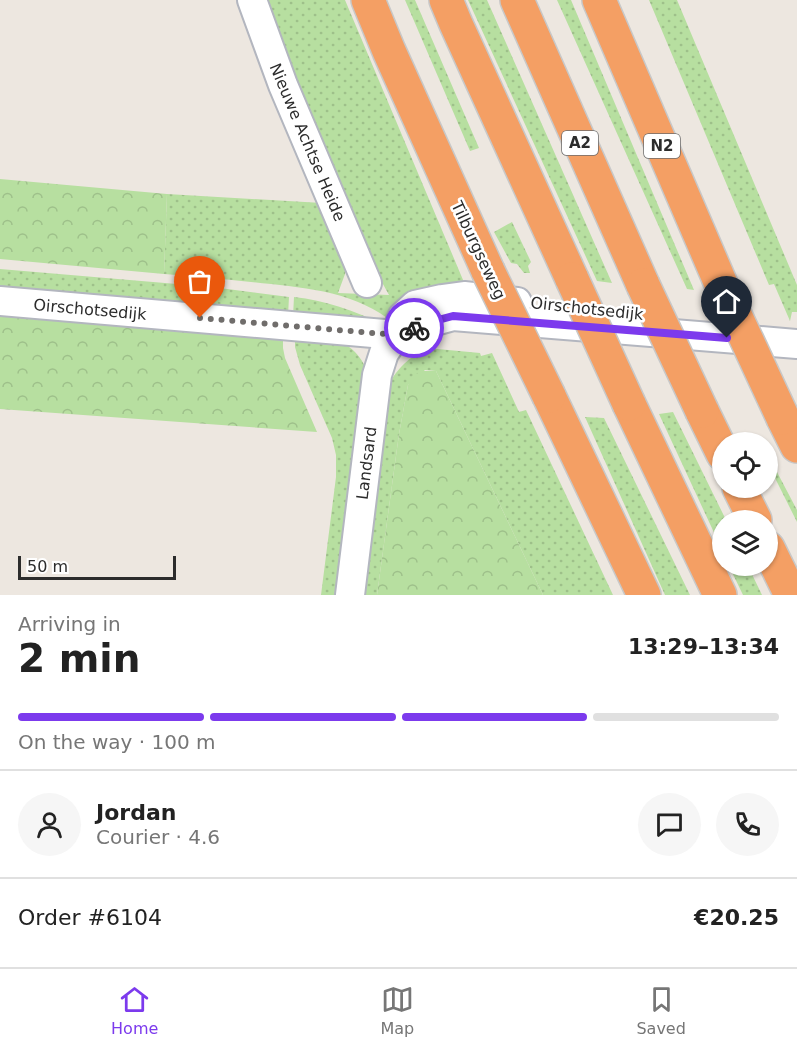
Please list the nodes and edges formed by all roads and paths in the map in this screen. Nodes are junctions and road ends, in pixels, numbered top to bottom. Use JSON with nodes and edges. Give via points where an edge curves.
{"nodes":[{"id":1,"x":252,"y":0,"type":"edge"},
{"id":2,"x":368,"y":0,"type":"edge"},
{"id":3,"x":446,"y":0,"type":"edge"},
{"id":4,"x":517,"y":0,"type":"edge"},
{"id":5,"x":599,"y":0,"type":"edge"},
{"id":6,"x":367,"y":283,"type":"dead end"},
{"id":7,"x":0,"y":301,"type":"edge"},
{"id":8,"x":797,"y":329,"type":"edge"},
{"id":9,"x":396,"y":335,"type":"junction"},
{"id":10,"x":797,"y":344,"type":"edge"},
{"id":11,"x":712,"y":432,"type":"edge"},
{"id":12,"x":790,"y":432,"type":"edge"},
{"id":13,"x":778,"y":568,"type":"edge"},
{"id":14,"x":350,"y":595,"type":"edge"},
{"id":15,"x":644,"y":595,"type":"edge"},
{"id":16,"x":720,"y":595,"type":"edge"},
{"id":17,"x":791,"y":595,"type":"edge"}],
"edges":[{"from":1,"to":6,"type":"street","name":"Nieuwe Achtse Heide","via":[[283,85]]},
{"from":2,"to":15,"type":"highway","name":"Tilburgseweg","bridge":true,"via":[[488,271]]},
{"from":3,"to":16,"type":"highway","bridge":true},
{"from":4,"to":11,"type":"highway","number":"A2","bridge":true},
{"from":5,"to":12,"type":"highway","number":"N2","bridge":true,"via":[[724,291]]},
{"from":7,"to":9,"type":"street","name":"Oirschotsedijk"},
{"from":8,"to":9,"type":"street","name":"Oirschotsedijk","via":[[464,296],[414,305],[402,317]]},
{"from":9,"to":10,"type":"street","name":"Oirschotsedijk","via":[[453,316]]},
{"from":9,"to":14,"type":"street","name":"Landsard","via":[[384,353],[377,375]]},
{"from":13,"to":17,"type":"highway"}]}
